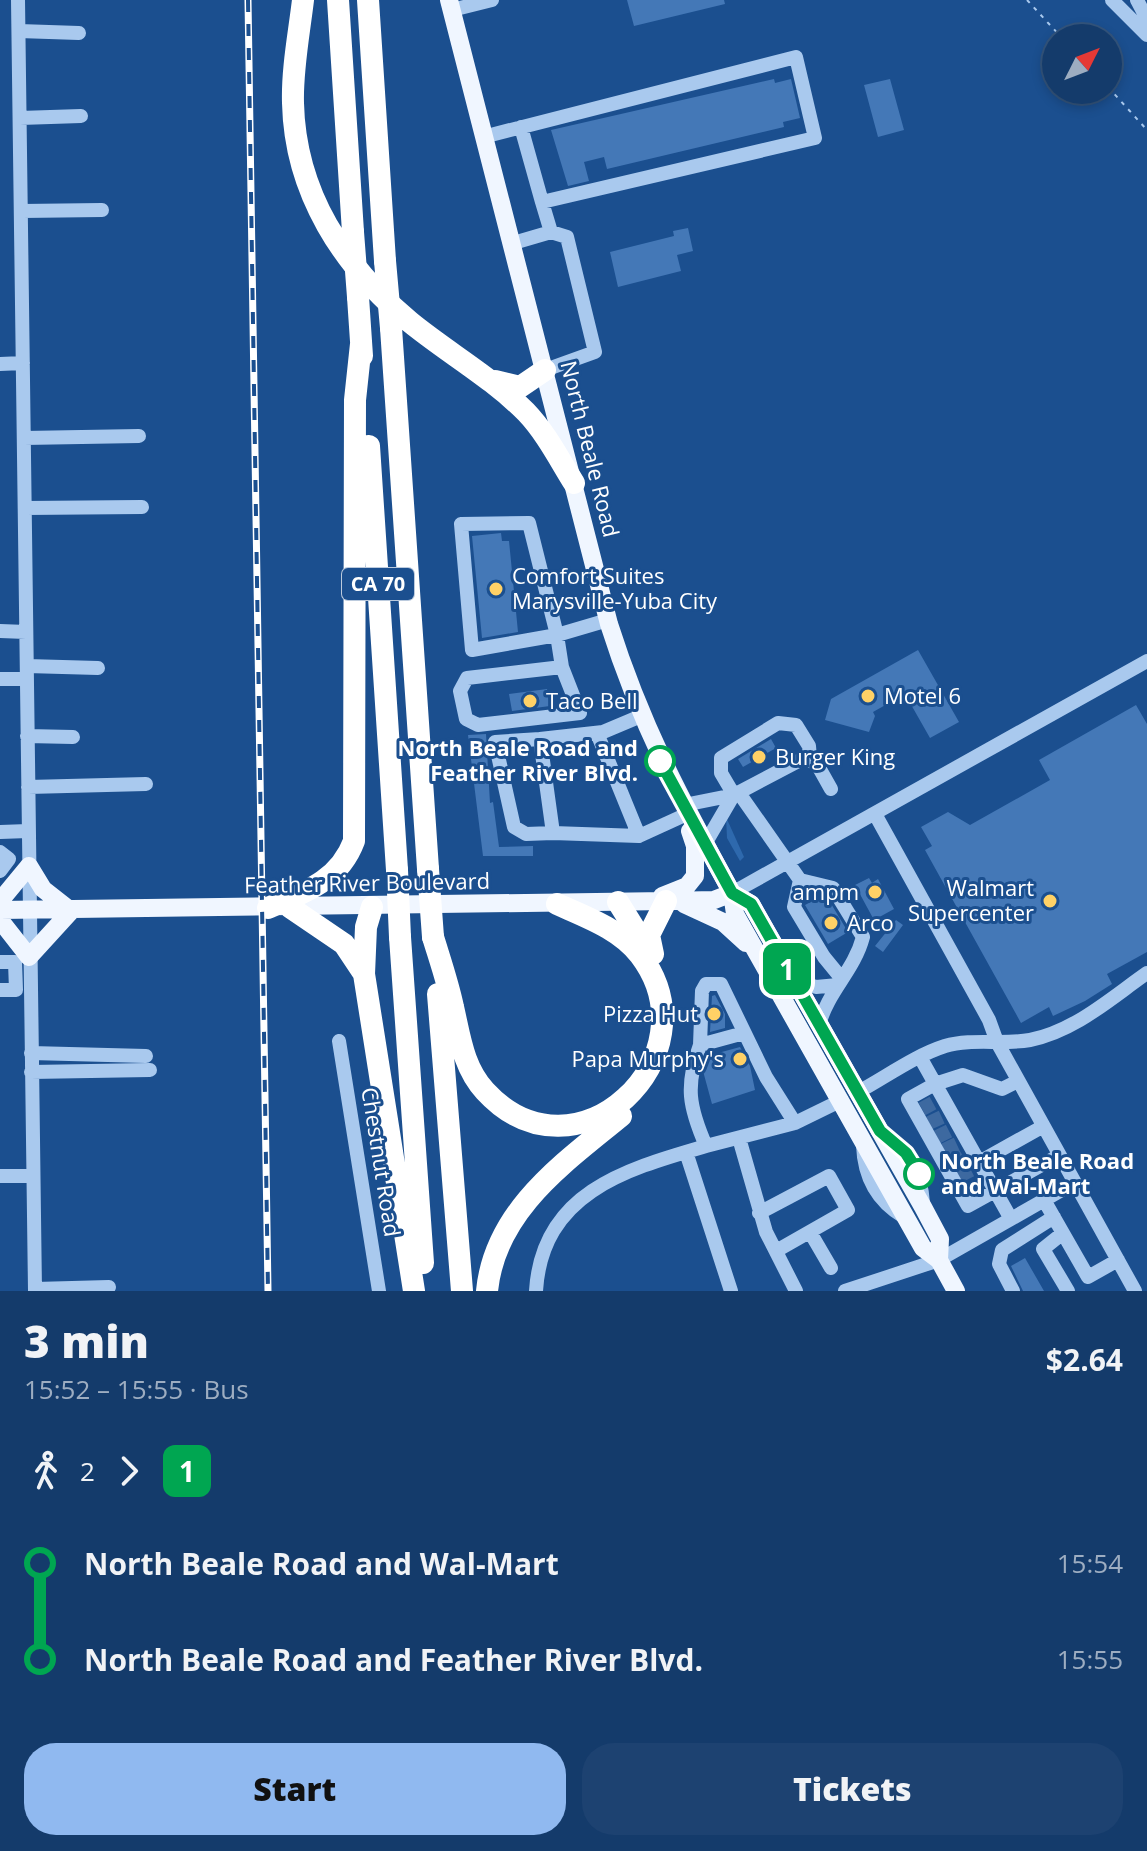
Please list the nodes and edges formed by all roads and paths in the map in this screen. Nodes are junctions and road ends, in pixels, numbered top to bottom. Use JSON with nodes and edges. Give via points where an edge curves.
{"nodes":[{"id":1,"x":18,"y":0,"type":"edge"},
{"id":2,"x":303,"y":0,"type":"edge"},
{"id":3,"x":338,"y":0,"type":"edge"},
{"id":4,"x":368,"y":0,"type":"edge"},
{"id":5,"x":492,"y":0,"type":"edge"},
{"id":6,"x":1027,"y":0,"type":"edge"},
{"id":7,"x":1112,"y":0,"type":"edge"},
{"id":8,"x":1137,"y":0,"type":"edge"},
{"id":9,"x":470,"y":3,"type":"edge"},
{"id":10,"x":450,"y":5,"type":"edge"},
{"id":11,"x":1147,"y":19,"type":"edge"},
{"id":12,"x":1049,"y":24,"type":"edge"},
{"id":13,"x":19,"y":31,"type":"junction"},
{"id":14,"x":79,"y":33,"type":"dead end"},
{"id":15,"x":1147,"y":35,"type":"edge"},
{"id":16,"x":1122,"y":102,"type":"edge"},
{"id":17,"x":81,"y":116,"type":"dead end"},
{"id":18,"x":20,"y":118,"type":"junction"},
{"id":19,"x":521,"y":127,"type":"junction"},
{"id":20,"x":1147,"y":130,"type":"edge"},
{"id":21,"x":483,"y":137,"type":"junction"},
{"id":22,"x":542,"y":202,"type":"junction"},
{"id":23,"x":102,"y":210,"type":"dead end"},
{"id":24,"x":22,"y":211,"type":"junction"},
{"id":25,"x":551,"y":232,"type":"junction"},
{"id":26,"x":510,"y":244,"type":"junction"},
{"id":27,"x":361,"y":344,"type":"junction"},
{"id":28,"x":23,"y":363,"type":"junction"},
{"id":29,"x":0,"y":364,"type":"edge"},
{"id":30,"x":545,"y":370,"type":"junction"},
{"id":31,"x":490,"y":379,"type":"junction"},
{"id":32,"x":139,"y":436,"type":"dead end"},
{"id":33,"x":24,"y":438,"type":"junction"},
{"id":34,"x":574,"y":483,"type":"junction"},
{"id":35,"x":142,"y":507,"type":"dead end"},
{"id":36,"x":25,"y":508,"type":"junction"},
{"id":37,"x":608,"y":620,"type":"junction"},
{"id":38,"x":0,"y":631,"type":"edge"},
{"id":39,"x":26,"y":632,"type":"junction"},
{"id":40,"x":557,"y":635,"type":"junction"},
{"id":41,"x":1147,"y":661,"type":"edge"},
{"id":42,"x":562,"y":667,"type":"junction"},
{"id":43,"x":98,"y":668,"type":"dead end"},
{"id":44,"x":27,"y":673,"type":"junction"},
{"id":45,"x":0,"y":679,"type":"edge"},
{"id":46,"x":641,"y":716,"type":"junction"},
{"id":47,"x":597,"y":733,"type":"junction"},
{"id":48,"x":27,"y":736,"type":"junction"},
{"id":49,"x":73,"y":737,"type":"dead end"},
{"id":50,"x":540,"y":739,"type":"junction"},
{"id":51,"x":810,"y":758,"type":"junction"},
{"id":52,"x":146,"y":784,"type":"dead end"},
{"id":53,"x":28,"y":787,"type":"junction"},
{"id":54,"x":831,"y":789,"type":"dead end"},
{"id":55,"x":735,"y":795,"type":"junction"},
{"id":56,"x":684,"y":810,"type":"junction"},
{"id":57,"x":875,"y":814,"type":"junction"},
{"id":58,"x":28,"y":831,"type":"junction"},
{"id":59,"x":0,"y":832,"type":"edge"},
{"id":60,"x":553,"y":833,"type":"junction"},
{"id":61,"x":639,"y":836,"type":"junction"},
{"id":62,"x":705,"y":844,"type":"junction"},
{"id":63,"x":2,"y":854,"type":"edge"},
{"id":64,"x":29,"y":859,"type":"junction"},
{"id":65,"x":787,"y":863,"type":"junction"},
{"id":66,"x":0,"y":871,"type":"edge"},
{"id":67,"x":800,"y":880,"type":"junction"},
{"id":68,"x":732,"y":893,"type":"junction"},
{"id":69,"x":0,"y":901,"type":"edge"},
{"id":70,"x":664,"y":901,"type":"junction"},
{"id":71,"x":618,"y":902,"type":"junction"},
{"id":72,"x":557,"y":904,"type":"junction"},
{"id":73,"x":372,"y":907,"type":"junction"},
{"id":74,"x":268,"y":908,"type":"junction"},
{"id":75,"x":291,"y":908,"type":"junction"},
{"id":76,"x":0,"y":910,"type":"edge"},
{"id":77,"x":30,"y":911,"type":"junction"},
{"id":78,"x":71,"y":911,"type":"junction"},
{"id":79,"x":0,"y":920,"type":"edge"},
{"id":80,"x":433,"y":937,"type":"junction"},
{"id":81,"x":753,"y":947,"type":"junction"},
{"id":82,"x":654,"y":959,"type":"junction"},
{"id":83,"x":18,"y":961,"type":"edge"},
{"id":84,"x":1147,"y":973,"type":"edge"},
{"id":85,"x":364,"y":974,"type":"junction"},
{"id":86,"x":793,"y":979,"type":"junction"},
{"id":87,"x":840,"y":982,"type":"junction"},
{"id":88,"x":15,"y":990,"type":"edge"},
{"id":89,"x":819,"y":1025,"type":"junction"},
{"id":90,"x":744,"y":1033,"type":"junction"},
{"id":91,"x":339,"y":1041,"type":"dead end"},
{"id":92,"x":997,"y":1042,"type":"junction"},
{"id":93,"x":700,"y":1045,"type":"junction"},
{"id":94,"x":31,"y":1053,"type":"junction"},
{"id":95,"x":920,"y":1057,"type":"junction"},
{"id":96,"x":31,"y":1072,"type":"junction"},
{"id":97,"x":1018,"y":1081,"type":"junction"},
{"id":98,"x":935,"y":1084,"type":"junction"},
{"id":99,"x":858,"y":1092,"type":"junction"},
{"id":100,"x":840,"y":1101,"type":"junction"},
{"id":101,"x":928,"y":1105,"type":"junction"},
{"id":102,"x":795,"y":1123,"type":"junction"},
{"id":103,"x":1042,"y":1127,"type":"junction"},
{"id":104,"x":739,"y":1138,"type":"junction"},
{"id":105,"x":706,"y":1146,"type":"junction"},
{"id":106,"x":953,"y":1147,"type":"junction"},
{"id":107,"x":686,"y":1152,"type":"junction"},
{"id":108,"x":1058,"y":1156,"type":"junction"},
{"id":109,"x":0,"y":1176,"type":"edge"},
{"id":110,"x":33,"y":1176,"type":"junction"},
{"id":111,"x":1074,"y":1183,"type":"junction"},
{"id":112,"x":996,"y":1191,"type":"junction"},
{"id":113,"x":1044,"y":1200,"type":"junction"},
{"id":114,"x":759,"y":1213,"type":"junction"},
{"id":115,"x":1054,"y":1217,"type":"junction"},
{"id":116,"x":1011,"y":1219,"type":"junction"},
{"id":117,"x":810,"y":1232,"type":"junction"},
{"id":118,"x":1063,"y":1233,"type":"junction"},
{"id":119,"x":776,"y":1251,"type":"junction"},
{"id":120,"x":939,"y":1260,"type":"junction"},
{"id":121,"x":1118,"y":1260,"type":"junction"},
{"id":122,"x":831,"y":1268,"type":"dead end"},
{"id":123,"x":1089,"y":1284,"type":"edge"},
{"id":124,"x":109,"y":1287,"type":"dead end"},
{"id":125,"x":35,"y":1290,"type":"edge"},
{"id":126,"x":379,"y":1291,"type":"edge"},
{"id":127,"x":414,"y":1291,"type":"edge"},
{"id":128,"x":425,"y":1291,"type":"edge"},
{"id":129,"x":462,"y":1291,"type":"edge"},
{"id":130,"x":487,"y":1291,"type":"edge"},
{"id":131,"x":536,"y":1291,"type":"edge"},
{"id":132,"x":731,"y":1291,"type":"edge"},
{"id":133,"x":796,"y":1291,"type":"edge"},
{"id":134,"x":845,"y":1291,"type":"edge"},
{"id":135,"x":956,"y":1291,"type":"edge"},
{"id":136,"x":1013,"y":1291,"type":"edge"},
{"id":137,"x":1068,"y":1291,"type":"edge"},
{"id":138,"x":1135,"y":1291,"type":"edge"}],
"edges":[{"from":1,"to":13,"type":"street"},
{"from":2,"to":31,"type":"highway","via":[[293,104],[298,146],[317,208],[343,254],[374,289]]},
{"from":3,"to":27,"type":"highway","number":"CA 70","bridge":true},
{"from":4,"to":80,"type":"highway","number":"CA 70","bridge":true},
{"from":5,"to":9,"type":"street"},
{"from":6,"to":12,"type":"path"},
{"from":7,"to":15,"type":"street"},
{"from":8,"to":11,"type":"street"},
{"from":9,"to":10,"type":"street"},
{"from":10,"to":21,"type":"main road","name":"North Beale Road"},
{"from":13,"to":14,"type":"street"},
{"from":13,"to":18,"type":"street"},
{"from":16,"to":20,"type":"path"},
{"from":17,"to":18,"type":"street"},
{"from":18,"to":24,"type":"street"},
{"from":19,"to":21,"type":"street"},
{"from":19,"to":22,"type":"street"},
{"from":19,"to":22,"type":"street","via":[[796,57],[815,138]]},
{"from":21,"to":26,"type":"main road","name":"North Beale Road"},
{"from":22,"to":25,"type":"street"},
{"from":23,"to":24,"type":"street"},
{"from":24,"to":28,"type":"street"},
{"from":25,"to":26,"type":"street"},
{"from":25,"to":30,"type":"street","via":[[567,237],[595,352]]},
{"from":26,"to":30,"type":"main road","name":"North Beale Road"},
{"from":27,"to":74,"type":"highway","via":[[355,400],[354,841],[323,884]]},
{"from":27,"to":128,"type":"highway","number":"CA 70","bridge":true},
{"from":28,"to":29,"type":"street"},
{"from":28,"to":33,"type":"street"},
{"from":30,"to":31,"type":"highway","via":[[520,387]]},
{"from":30,"to":34,"type":"main road","name":"North Beale Road"},
{"from":31,"to":34,"type":"highway","via":[[538,426]]},
{"from":32,"to":33,"type":"street"},
{"from":33,"to":36,"type":"street"},
{"from":34,"to":37,"type":"main road","name":"North Beale Road"},
{"from":35,"to":36,"type":"street"},
{"from":36,"to":39,"type":"street"},
{"from":37,"to":40,"type":"street"},
{"from":37,"to":46,"type":"main road","name":"North Beale Road"},
{"from":38,"to":39,"type":"street"},
{"from":39,"to":44,"type":"street"},
{"from":40,"to":40,"type":"street","via":[[529,523],[461,524],[472,650]]},
{"from":40,"to":42,"type":"street"},
{"from":41,"to":57,"type":"street"},
{"from":42,"to":42,"type":"street","via":[[580,713],[478,725],[466,719],[460,691],[467,678]]},
{"from":43,"to":44,"type":"street"},
{"from":44,"to":45,"type":"street"},
{"from":44,"to":48,"type":"street"},
{"from":46,"to":47,"type":"street"},
{"from":46,"to":56,"type":"main road","name":"North Beale Road"},
{"from":47,"to":50,"type":"street"},
{"from":47,"to":61,"type":"street"},
{"from":48,"to":49,"type":"street"},
{"from":48,"to":53,"type":"street"},
{"from":50,"to":60,"type":"street"},
{"from":50,"to":60,"type":"street","via":[[495,742],[514,827],[526,834]]},
{"from":51,"to":54,"type":"street"},
{"from":51,"to":55,"type":"street"},
{"from":51,"to":55,"type":"street","via":[[796,725],[778,723],[721,758],[721,773]]},
{"from":52,"to":53,"type":"street"},
{"from":53,"to":58,"type":"street"},
{"from":55,"to":56,"type":"street"},
{"from":55,"to":62,"type":"street"},
{"from":55,"to":65,"type":"street"},
{"from":56,"to":61,"type":"street"},
{"from":56,"to":62,"type":"main road","name":"North Beale Road"},
{"from":56,"to":70,"type":"main road","via":[[695,846],[695,876]]},
{"from":57,"to":65,"type":"street"},
{"from":57,"to":92,"type":"street"},
{"from":58,"to":59,"type":"street"},
{"from":58,"to":64,"type":"street"},
{"from":60,"to":61,"type":"street"},
{"from":62,"to":68,"type":"main road","name":"North Beale Road"},
{"from":63,"to":64,"type":"street"},
{"from":63,"to":66,"type":"street","via":[[9,859]]},
{"from":64,"to":69,"type":"main road","via":[[18,883]]},
{"from":64,"to":77,"type":"street"},
{"from":64,"to":78,"type":"main road","via":[[43,889]]},
{"from":65,"to":67,"type":"street"},
{"from":65,"to":68,"type":"street"},
{"from":67,"to":87,"type":"street","via":[[794,907]]},
{"from":67,"to":87,"type":"street","via":[[833,888],[863,937],[857,961]]},
{"from":68,"to":70,"type":"main road","name":"Feather River Boulevard","via":[[714,900]]},
{"from":68,"to":81,"type":"main road","name":"North Beale Road","via":[[735,914]]},
{"from":68,"to":86,"type":"main road","name":"North Beale Road","via":[[751,904]]},
{"from":70,"to":71,"type":"main road","name":"Feather River Boulevard"},
{"from":70,"to":81,"type":"main road","via":[[723,922]]},
{"from":70,"to":82,"type":"highway","via":[[649,935]]},
{"from":71,"to":72,"type":"main road","name":"Feather River Boulevard"},
{"from":71,"to":82,"type":"highway"},
{"from":72,"to":73,"type":"main road","name":"Feather River Boulevard"},
{"from":72,"to":80,"type":"highway","via":[[624,939],[651,974],[660,1007],[660,1040],[643,1080],[615,1110],[594,1120],[537,1124],[485,1092],[463,1053]]},
{"from":73,"to":75,"type":"main road","name":"Feather River Boulevard"},
{"from":73,"to":85,"type":"highway"},
{"from":74,"to":75,"type":"main road","name":"Feather River Boulevard"},
{"from":74,"to":78,"type":"main road","name":"Feather River Boulevard"},
{"from":75,"to":85,"type":"highway","via":[[344,944]]},
{"from":76,"to":77,"type":"main road","name":"Feather River Boulevard"},
{"from":77,"to":78,"type":"main road","name":"Feather River Boulevard"},
{"from":77,"to":83,"type":"street"},
{"from":78,"to":83,"type":"main road"},
{"from":79,"to":83,"type":"main road"},
{"from":80,"to":129,"type":"highway","number":"CA 70"},
{"from":81,"to":100,"type":"main road","name":"North Beale Road"},
{"from":82,"to":130,"type":"highway","via":[[671,1013],[662,1067],[634,1103],[557,1166],[522,1205],[498,1250]]},
{"from":83,"to":88,"type":"street"},
{"from":84,"to":92,"type":"street","via":[[1114,1000],[1059,1030],[1031,1040]]},
{"from":85,"to":127,"type":"highway"},
{"from":86,"to":87,"type":"street","via":[[816,987]]},
{"from":86,"to":89,"type":"main road","name":"North Beale Road"},
{"from":87,"to":89,"type":"street","via":[[825,1002]]},
{"from":88,"to":94,"type":"street"},
{"from":89,"to":99,"type":"main road","name":"North Beale Road"},
{"from":90,"to":93,"type":"street"},
{"from":90,"to":93,"type":"street","via":[[721,984],[706,984]]},
{"from":90,"to":102,"type":"street"},
{"from":91,"to":126,"type":"street","name":"Chestnut Road"},
{"from":92,"to":95,"type":"street","via":[[954,1043]]},
{"from":92,"to":97,"type":"street"},
{"from":93,"to":105,"type":"street","via":[[689,1073],[689,1095]]},
{"from":94,"to":96,"type":"street"},
{"from":94,"to":96,"type":"street","via":[[148,1063]]},
{"from":95,"to":98,"type":"street"},
{"from":95,"to":99,"type":"street"},
{"from":96,"to":110,"type":"street"},
{"from":97,"to":98,"type":"street","via":[[1002,1089],[963,1075]]},
{"from":97,"to":103,"type":"street"},
{"from":98,"to":101,"type":"street"},
{"from":98,"to":101,"type":"street","via":[[908,1099]]},
{"from":99,"to":120,"type":"main road","name":"North Beale Road","via":[[940,1239]]},
{"from":100,"to":102,"type":"street"},
{"from":100,"to":120,"type":"main road","name":"North Beale Road","via":[[923,1248]]},
{"from":101,"to":106,"type":"street"},
{"from":101,"to":106,"type":"street"},
{"from":102,"to":104,"type":"street"},
{"from":103,"to":106,"type":"street"},
{"from":103,"to":108,"type":"street"},
{"from":104,"to":105,"type":"street"},
{"from":104,"to":114,"type":"street"},
{"from":105,"to":107,"type":"street"},
{"from":106,"to":112,"type":"street"},
{"from":106,"to":112,"type":"street","via":[[968,1206]]},
{"from":107,"to":131,"type":"street","via":[[613,1176],[574,1205],[543,1255]]},
{"from":107,"to":132,"type":"street"},
{"from":108,"to":111,"type":"street"},
{"from":108,"to":112,"type":"street"},
{"from":109,"to":110,"type":"street"},
{"from":110,"to":125,"type":"street"},
{"from":111,"to":113,"type":"street"},
{"from":111,"to":121,"type":"street"},
{"from":112,"to":116,"type":"street"},
{"from":113,"to":115,"type":"street"},
{"from":113,"to":116,"type":"street"},
{"from":114,"to":117,"type":"street","via":[[829,1176],[848,1210]]},
{"from":114,"to":119,"type":"street"},
{"from":115,"to":118,"type":"street"},
{"from":115,"to":136,"type":"street","via":[[1002,1250],[999,1264]]},
{"from":116,"to":120,"type":"street"},
{"from":117,"to":119,"type":"street"},
{"from":117,"to":122,"type":"street"},
{"from":118,"to":123,"type":"street"},
{"from":118,"to":137,"type":"street","via":[[1043,1249]]},
{"from":119,"to":133,"type":"street"},
{"from":120,"to":134,"type":"street"},
{"from":120,"to":135,"type":"main road","name":"North Beale Road"},
{"from":121,"to":123,"type":"street"},
{"from":121,"to":138,"type":"street"},
{"from":124,"to":125,"type":"street"}]}
